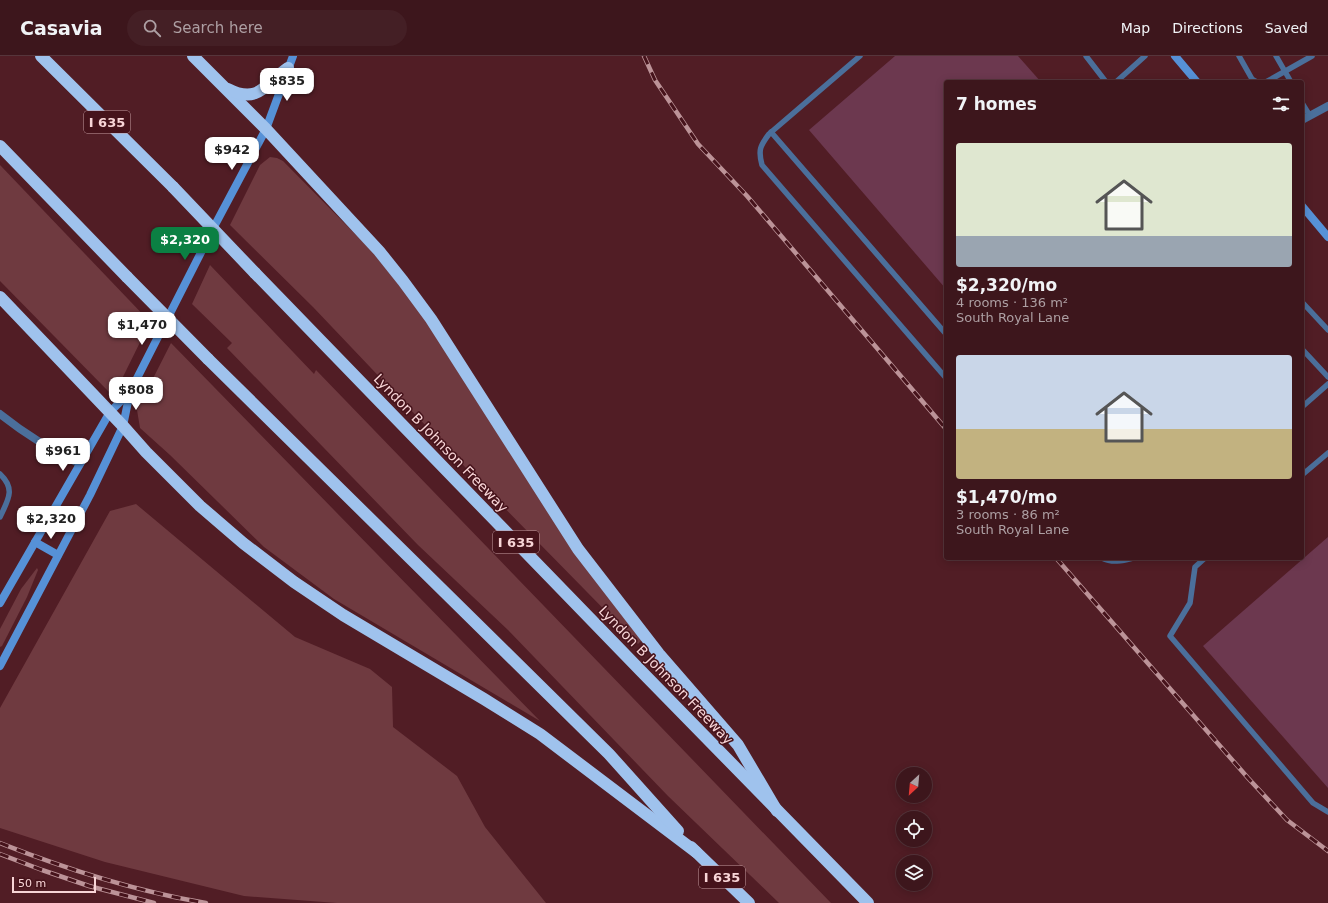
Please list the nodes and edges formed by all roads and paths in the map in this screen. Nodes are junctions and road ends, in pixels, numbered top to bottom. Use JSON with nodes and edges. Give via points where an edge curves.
{"nodes":[{"id":1,"x":41,"y":56,"type":"edge"},
{"id":2,"x":193,"y":56,"type":"edge"},
{"id":3,"x":293,"y":56,"type":"edge"},
{"id":4,"x":860,"y":56,"type":"edge"},
{"id":5,"x":1086,"y":56,"type":"edge"},
{"id":6,"x":1145,"y":56,"type":"edge"},
{"id":7,"x":1175,"y":56,"type":"edge"},
{"id":8,"x":1239,"y":56,"type":"edge"},
{"id":9,"x":1276,"y":56,"type":"edge"},
{"id":10,"x":1312,"y":56,"type":"edge"},
{"id":11,"x":288,"y":68,"type":"junction"},
{"id":12,"x":1284,"y":71,"type":"junction"},
{"id":13,"x":1104,"y":80,"type":"edge"},
{"id":14,"x":1118,"y":80,"type":"edge"},
{"id":15,"x":1195,"y":80,"type":"edge"},
{"id":16,"x":1254,"y":80,"type":"edge"},
{"id":17,"x":1269,"y":80,"type":"edge"},
{"id":18,"x":1290,"y":80,"type":"edge"},
{"id":19,"x":220,"y":84,"type":"junction"},
{"id":20,"x":1328,"y":106,"type":"edge"},
{"id":21,"x":1306,"y":118,"type":"edge"},
{"id":22,"x":266,"y":129,"type":"junction"},
{"id":23,"x":771,"y":132,"type":"junction"},
{"id":24,"x":0,"y":146,"type":"edge"},
{"id":25,"x":1304,"y":211,"type":"edge"},
{"id":26,"x":1328,"y":235,"type":"edge"},
{"id":27,"x":0,"y":297,"type":"edge"},
{"id":28,"x":1304,"y":304,"type":"edge"},
{"id":29,"x":1328,"y":330,"type":"edge"},
{"id":30,"x":944,"y":332,"type":"edge"},
{"id":31,"x":1304,"y":351,"type":"edge"},
{"id":32,"x":944,"y":376,"type":"edge"},
{"id":33,"x":1328,"y":377,"type":"edge"},
{"id":34,"x":1328,"y":384,"type":"edge"},
{"id":35,"x":130,"y":392,"type":"junction"},
{"id":36,"x":1304,"y":405,"type":"edge"},
{"id":37,"x":110,"y":412,"type":"junction"},
{"id":38,"x":0,"y":414,"type":"edge"},
{"id":39,"x":123,"y":426,"type":"junction"},
{"id":40,"x":1328,"y":453,"type":"edge"},
{"id":41,"x":80,"y":464,"type":"junction"},
{"id":42,"x":1304,"y":473,"type":"edge"},
{"id":43,"x":0,"y":474,"type":"edge"},
{"id":44,"x":0,"y":517,"type":"edge"},
{"id":45,"x":35,"y":542,"type":"junction"},
{"id":46,"x":58,"y":555,"type":"junction"},
{"id":47,"x":1106,"y":560,"type":"edge"},
{"id":48,"x":1127,"y":560,"type":"edge"},
{"id":49,"x":1203,"y":560,"type":"edge"},
{"id":50,"x":0,"y":603,"type":"edge"},
{"id":51,"x":0,"y":666,"type":"edge"},
{"id":52,"x":777,"y":811,"type":"junction"},
{"id":53,"x":1328,"y":812,"type":"edge"},
{"id":54,"x":696,"y":852,"type":"junction"},
{"id":55,"x":749,"y":903,"type":"edge"},
{"id":56,"x":868,"y":903,"type":"edge"}],
"edges":[{"from":1,"to":52,"type":"highway","name":"Lyndon B Johnson Freeway","number":"I 635","bridge":true,"via":[[173,188]]},
{"from":2,"to":19,"type":"highway"},
{"from":3,"to":11,"type":"main road"},
{"from":4,"to":23,"type":"lane"},
{"from":5,"to":13,"type":"lane"},
{"from":6,"to":14,"type":"lane"},
{"from":7,"to":15,"type":"main road"},
{"from":8,"to":16,"type":"lane"},
{"from":9,"to":12,"type":"lane"},
{"from":10,"to":12,"type":"lane"},
{"from":11,"to":19,"type":"highway","via":[[262,90],[249,95],[239,94]]},
{"from":11,"to":22,"type":"main road"},
{"from":12,"to":17,"type":"lane"},
{"from":12,"to":18,"type":"lane"},
{"from":19,"to":22,"type":"highway"},
{"from":20,"to":21,"type":"street"},
{"from":22,"to":35,"type":"main road"},
{"from":22,"to":52,"type":"highway","via":[[403,280],[435,325],[578,549],[659,654],[738,746]]},
{"from":23,"to":30,"type":"lane"},
{"from":23,"to":32,"type":"lane","via":[[762,143],[759,154],[762,165]]},
{"from":24,"to":54,"type":"highway","number":"I 635","bridge":true,"via":[[208,359],[609,754]]},
{"from":25,"to":26,"type":"main road"},
{"from":27,"to":37,"type":"highway"},
{"from":28,"to":29,"type":"lane"},
{"from":31,"to":33,"type":"lane"},
{"from":34,"to":36,"type":"lane"},
{"from":35,"to":37,"type":"main road"},
{"from":35,"to":39,"type":"main road"},
{"from":37,"to":39,"type":"highway"},
{"from":37,"to":41,"type":"main road"},
{"from":38,"to":41,"type":"street","via":[[47,448]]},
{"from":39,"to":46,"type":"main road"},
{"from":39,"to":54,"type":"highway","via":[[200,506],[242,543],[294,582],[343,615],[540,734]]},
{"from":40,"to":42,"type":"lane"},
{"from":41,"to":45,"type":"main road"},
{"from":43,"to":44,"type":"lane","via":[[9,488],[10,496]]},
{"from":45,"to":46,"type":"main road"},
{"from":45,"to":50,"type":"main road"},
{"from":46,"to":51,"type":"main road"},
{"from":47,"to":48,"type":"lane"},
{"from":49,"to":53,"type":"lane","via":[[1195,567],[1190,603],[1170,636],[1313,804]]},
{"from":52,"to":56,"type":"highway","name":"Lyndon B Johnson Freeway","number":"I 635"},
{"from":54,"to":55,"type":"highway","number":"I 635"}]}
